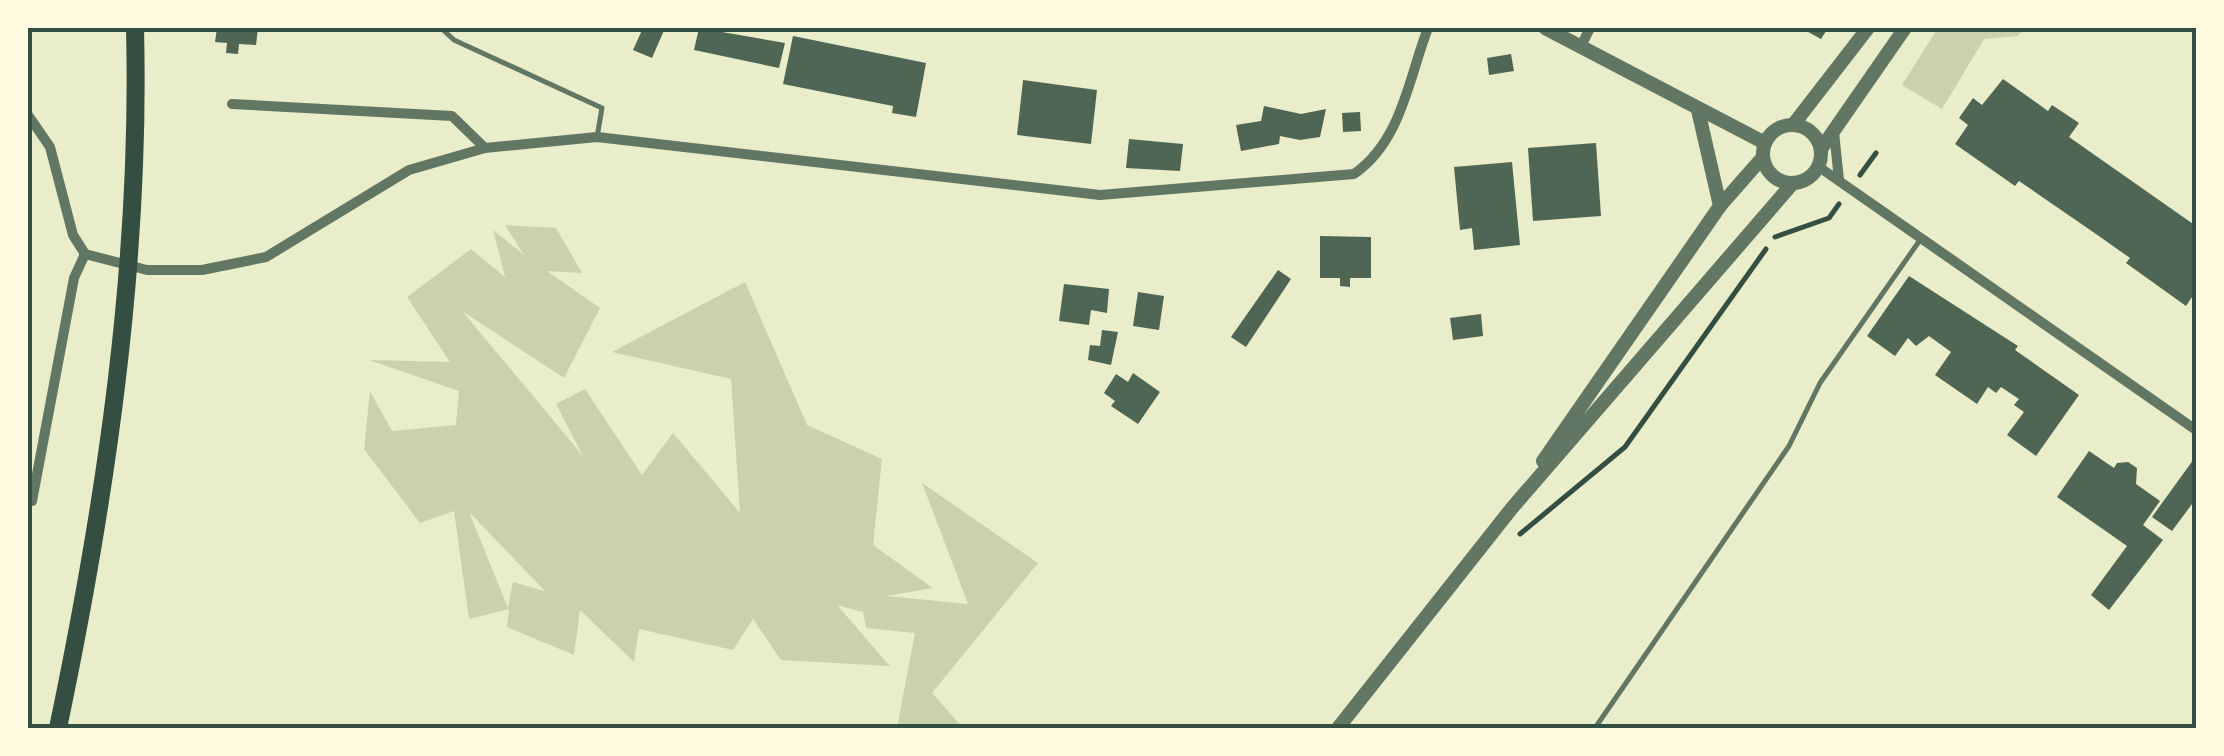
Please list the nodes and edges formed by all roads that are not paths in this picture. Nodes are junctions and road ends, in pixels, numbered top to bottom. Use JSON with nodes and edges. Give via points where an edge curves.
{"nodes":[{"id":1,"x":135,"y":28,"type":"edge"},
{"id":2,"x":441,"y":28,"type":"edge"},
{"id":3,"x":1428,"y":28,"type":"edge"},
{"id":4,"x":1546,"y":28,"type":"edge"},
{"id":5,"x":1590,"y":28,"type":"edge"},
{"id":6,"x":1868,"y":28,"type":"edge"},
{"id":7,"x":1905,"y":28,"type":"edge"},
{"id":8,"x":1581,"y":46,"type":"junction"},
{"id":9,"x":232,"y":104,"type":"dead end"},
{"id":10,"x":1698,"y":110,"type":"junction"},
{"id":11,"x":28,"y":114,"type":"edge"},
{"id":12,"x":1793,"y":125,"type":"junction"},
{"id":13,"x":1834,"y":132,"type":"junction"},
{"id":14,"x":597,"y":136,"type":"junction"},
{"id":15,"x":485,"y":148,"type":"junction"},
{"id":16,"x":1821,"y":149,"type":"junction"},
{"id":17,"x":1764,"y":150,"type":"junction"},
{"id":18,"x":1818,"y":167,"type":"junction"},
{"id":19,"x":1839,"y":180,"type":"junction"},
{"id":20,"x":1793,"y":183,"type":"junction"},
{"id":21,"x":1720,"y":206,"type":"junction"},
{"id":22,"x":1922,"y":237,"type":"junction"},
{"id":23,"x":85,"y":254,"type":"junction"},
{"id":24,"x":2196,"y":430,"type":"edge"},
{"id":25,"x":30,"y":501,"type":"edge"},
{"id":26,"x":1512,"y":508,"type":"junction"},
{"id":27,"x":58,"y":728,"type":"edge"},
{"id":28,"x":1338,"y":728,"type":"edge"},
{"id":29,"x":1595,"y":728,"type":"edge"}],
"edges":[{"from":1,"to":27,"type":"main road","via":[[135,152],[122,339]]},
{"from":2,"to":14,"type":"lane","via":[[602,108]]},
{"from":3,"to":14,"type":"street","via":[[1401,112],[1377,158],[1354,174],[1100,195]]},
{"from":4,"to":8,"type":"street"},
{"from":5,"to":8,"type":"street"},
{"from":6,"to":12,"type":"street"},
{"from":7,"to":13,"type":"street"},
{"from":8,"to":10,"type":"street"},
{"from":9,"to":15,"type":"street","via":[[452,116]]},
{"from":10,"to":17,"type":"street"},
{"from":10,"to":21,"type":"street"},
{"from":11,"to":23,"type":"street","via":[[50,146],[73,235]]},
{"from":12,"to":16,"type":"street","via":[[1808,130]]},
{"from":12,"to":17,"type":"street","via":[[1776,130]]},
{"from":13,"to":16,"type":"street"},
{"from":13,"to":19,"type":"street"},
{"from":14,"to":15,"type":"street"},
{"from":15,"to":23,"type":"street","via":[[409,170],[266,257],[202,270],[148,270]]},
{"from":16,"to":18,"type":"street"},
{"from":17,"to":20,"type":"street","via":[[1770,173]]},
{"from":17,"to":21,"type":"street"},
{"from":18,"to":19,"type":"street"},
{"from":18,"to":20,"type":"street"},
{"from":19,"to":22,"type":"street"},
{"from":20,"to":26,"type":"street"},
{"from":21,"to":26,"type":"street"},
{"from":22,"to":24,"type":"street"},
{"from":22,"to":29,"type":"lane","via":[[1820,382],[1759,492]]},
{"from":23,"to":25,"type":"street","via":[[74,278]]},
{"from":26,"to":28,"type":"street"}]}
